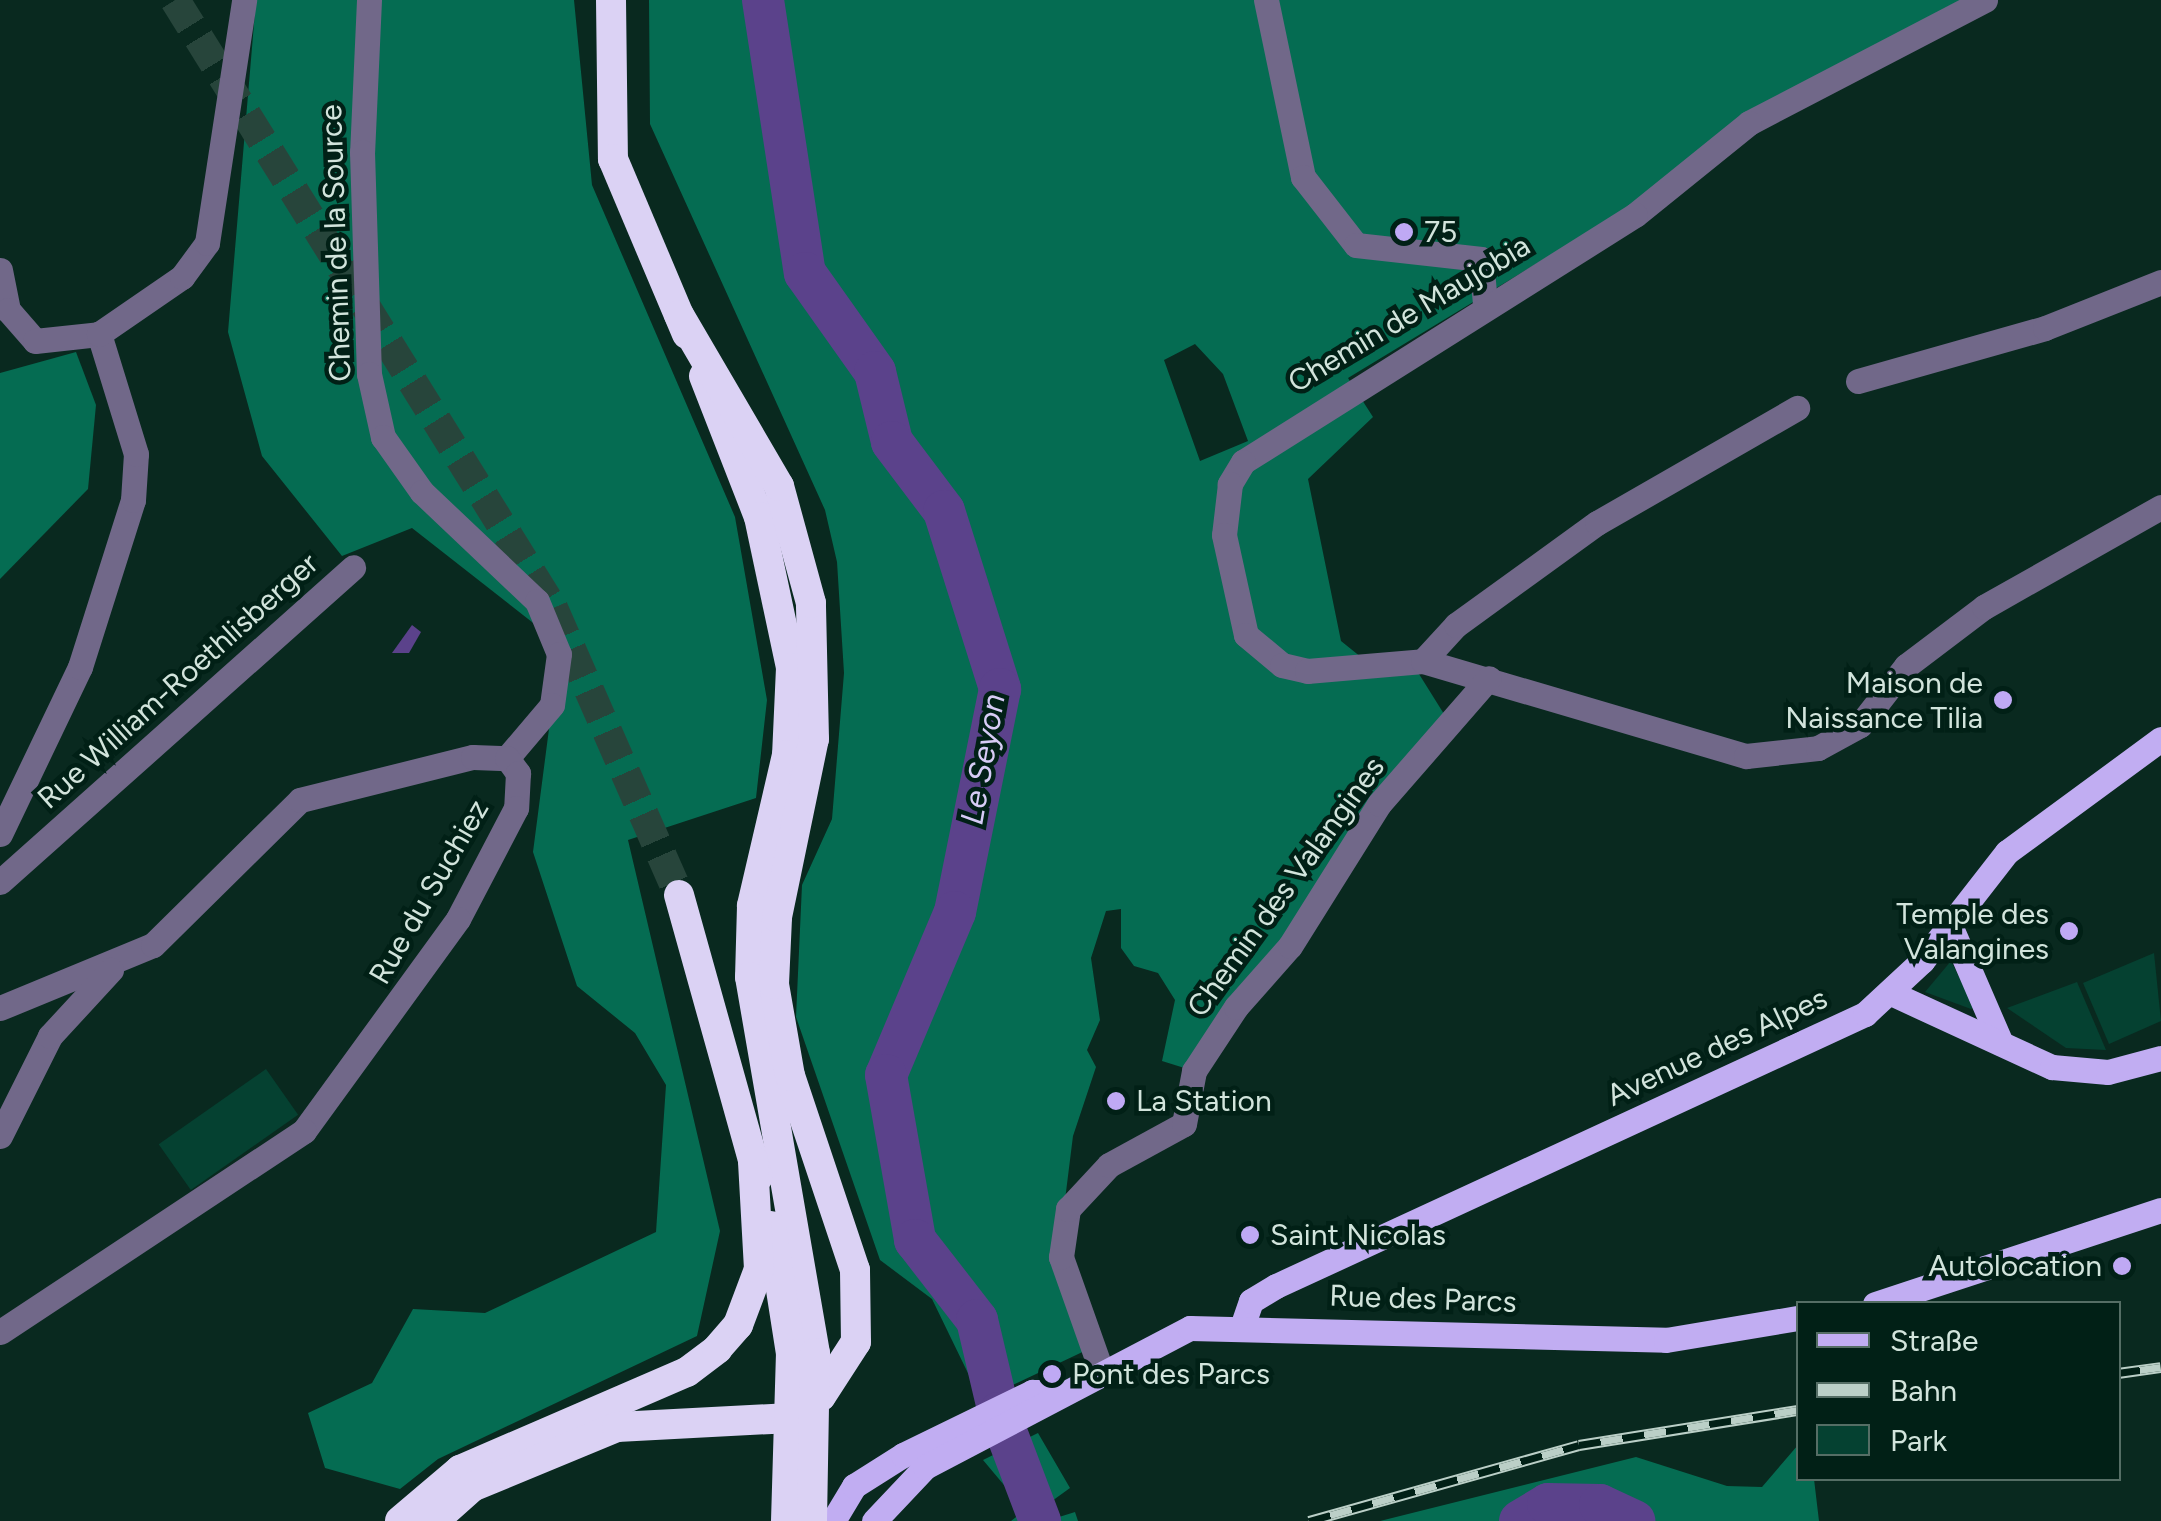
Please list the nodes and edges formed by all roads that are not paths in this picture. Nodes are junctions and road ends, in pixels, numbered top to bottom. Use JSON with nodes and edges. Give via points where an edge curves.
{"nodes":[{"id":1,"x":244,"y":0,"type":"edge"},
{"id":2,"x":369,"y":0,"type":"edge"},
{"id":3,"x":611,"y":0,"type":"edge"},
{"id":4,"x":1266,"y":0,"type":"edge"},
{"id":5,"x":1985,"y":0,"type":"edge"},
{"id":6,"x":0,"y":270,"type":"edge"},
{"id":7,"x":2161,"y":282,"type":"edge"},
{"id":8,"x":1485,"y":304,"type":"junction"},
{"id":9,"x":679,"y":315,"type":"junction"},
{"id":10,"x":98,"y":334,"type":"junction"},
{"id":11,"x":1858,"y":381,"type":"dead end"},
{"id":12,"x":1797,"y":408,"type":"dead end"},
{"id":13,"x":2161,"y":507,"type":"edge"},
{"id":14,"x":353,"y":567,"type":"dead end"},
{"id":15,"x":1423,"y":661,"type":"junction"},
{"id":16,"x":1488,"y":678,"type":"junction"},
{"id":17,"x":2161,"y":739,"type":"edge"},
{"id":18,"x":507,"y":758,"type":"junction"},
{"id":19,"x":0,"y":834,"type":"edge"},
{"id":20,"x":0,"y":882,"type":"edge"},
{"id":21,"x":679,"y":896,"type":"tunnel mouth"},
{"id":22,"x":1949,"y":924,"type":"junction"},
{"id":23,"x":118,"y":962,"type":"junction"},
{"id":24,"x":1893,"y":994,"type":"junction"},
{"id":25,"x":0,"y":1008,"type":"edge"},
{"id":26,"x":2001,"y":1043,"type":"junction"},
{"id":27,"x":2161,"y":1058,"type":"edge"},
{"id":28,"x":0,"y":1136,"type":"edge"},
{"id":29,"x":753,"y":1160,"type":"junction"},
{"id":30,"x":2161,"y":1210,"type":"edge"},
{"id":31,"x":1884,"y":1301,"type":"edge"},
{"id":32,"x":1796,"y":1318,"type":"edge"},
{"id":33,"x":1243,"y":1324,"type":"junction"},
{"id":34,"x":0,"y":1332,"type":"edge"},
{"id":35,"x":803,"y":1354,"type":"junction"},
{"id":36,"x":1101,"y":1370,"type":"junction"},
{"id":37,"x":1058,"y":1392,"type":"junction"},
{"id":38,"x":400,"y":1521,"type":"edge"},
{"id":39,"x":434,"y":1521,"type":"edge"},
{"id":40,"x":786,"y":1521,"type":"edge"},
{"id":41,"x":812,"y":1521,"type":"edge"},
{"id":42,"x":833,"y":1521,"type":"edge"},
{"id":43,"x":874,"y":1521,"type":"edge"}],
"edges":[{"from":1,"to":10,"type":"street","via":[[207,243],[182,277]]},
{"from":2,"to":18,"type":"street","name":"Chemin de la Source","via":[[362,152],[369,374],[383,437],[422,492],[536,601],[559,654],[552,705]]},
{"from":3,"to":9,"type":"highway","via":[[613,159]]},
{"from":4,"to":8,"type":"street","via":[[1302,177],[1356,245],[1481,259]]},
{"from":5,"to":8,"type":"street","name":"Chemin de Maujobia","via":[[1748,123],[1635,215]]},
{"from":6,"to":10,"type":"street","via":[[8,310],[35,341]]},
{"from":7,"to":11,"type":"street","via":[[2046,328]]},
{"from":8,"to":15,"type":"street","name":"Chemin de Maujobia","via":[[1277,433],[1243,462],[1224,508],[1226,570],[1259,651],[1307,671]]},
{"from":9,"to":35,"type":"highway","via":[[760,517],[786,630],[787,755],[752,906],[750,977]]},
{"from":9,"to":39,"type":"highway","via":[[779,486],[811,603],[814,740],[776,917],[774,984],[790,1076],[855,1270],[856,1342],[821,1396],[786,1418],[617,1427],[472,1487]]},
{"from":10,"to":19,"type":"street","via":[[136,454],[134,500],[80,667]]},
{"from":12,"to":15,"type":"street","via":[[1597,523],[1456,625]]},
{"from":13,"to":16,"type":"street","via":[[1984,607],[1906,666],[1860,726],[1818,748],[1746,756]]},
{"from":14,"to":20,"type":"street","name":"Rue William-Roethlisberger"},
{"from":15,"to":16,"type":"street","name":"Chemin de Maujobia"},
{"from":16,"to":36,"type":"street","name":"Chemin des Valangines","via":[[1379,804],[1290,946],[1236,1007],[1194,1071],[1184,1124],[1109,1165],[1068,1209],[1061,1257]]},
{"from":17,"to":22,"type":"main road","name":"Avenue des Alpes","via":[[2034,828]]},
{"from":18,"to":23,"type":"street","name":"Rue du Suchiez","via":[[440,764],[300,800],[152,944]]},
{"from":18,"to":34,"type":"street","name":"Rue du Suchiez","via":[[521,792],[487,867],[398,1008],[304,1131]]},
{"from":21,"to":29,"type":"highway"},
{"from":22,"to":24,"type":"main road","name":"Avenue des Alpes"},
{"from":22,"to":26,"type":"main road"},
{"from":23,"to":25,"type":"street","name":"Rue du Suchiez"},
{"from":23,"to":28,"type":"street","via":[[50,1036]]},
{"from":24,"to":26,"type":"main road"},
{"from":24,"to":33,"type":"main road","name":"Avenue des Alpes","via":[[1693,1098],[1258,1295]]},
{"from":26,"to":27,"type":"main road","via":[[2077,1073]]},
{"from":29,"to":35,"type":"highway"},
{"from":29,"to":38,"type":"highway","via":[[759,1269],[738,1325],[717,1349],[687,1372],[460,1470]]},
{"from":30,"to":31,"type":"main road"},
{"from":32,"to":33,"type":"main road","name":"Rue des Parcs","via":[[1666,1340]]},
{"from":33,"to":36,"type":"main road","name":"Rue des Parcs","via":[[1190,1328]]},
{"from":35,"to":40,"type":"highway","bridge":true},
{"from":35,"to":41,"type":"highway","bridge":true},
{"from":36,"to":37,"type":"main road","name":"Rue des Parcs"},
{"from":37,"to":42,"type":"main road","name":"Rue des Parcs","via":[[1032,1392],[854,1486]]},
{"from":37,"to":43,"type":"main road","name":"Rue des Parcs","via":[[1038,1414],[926,1467]]}]}
